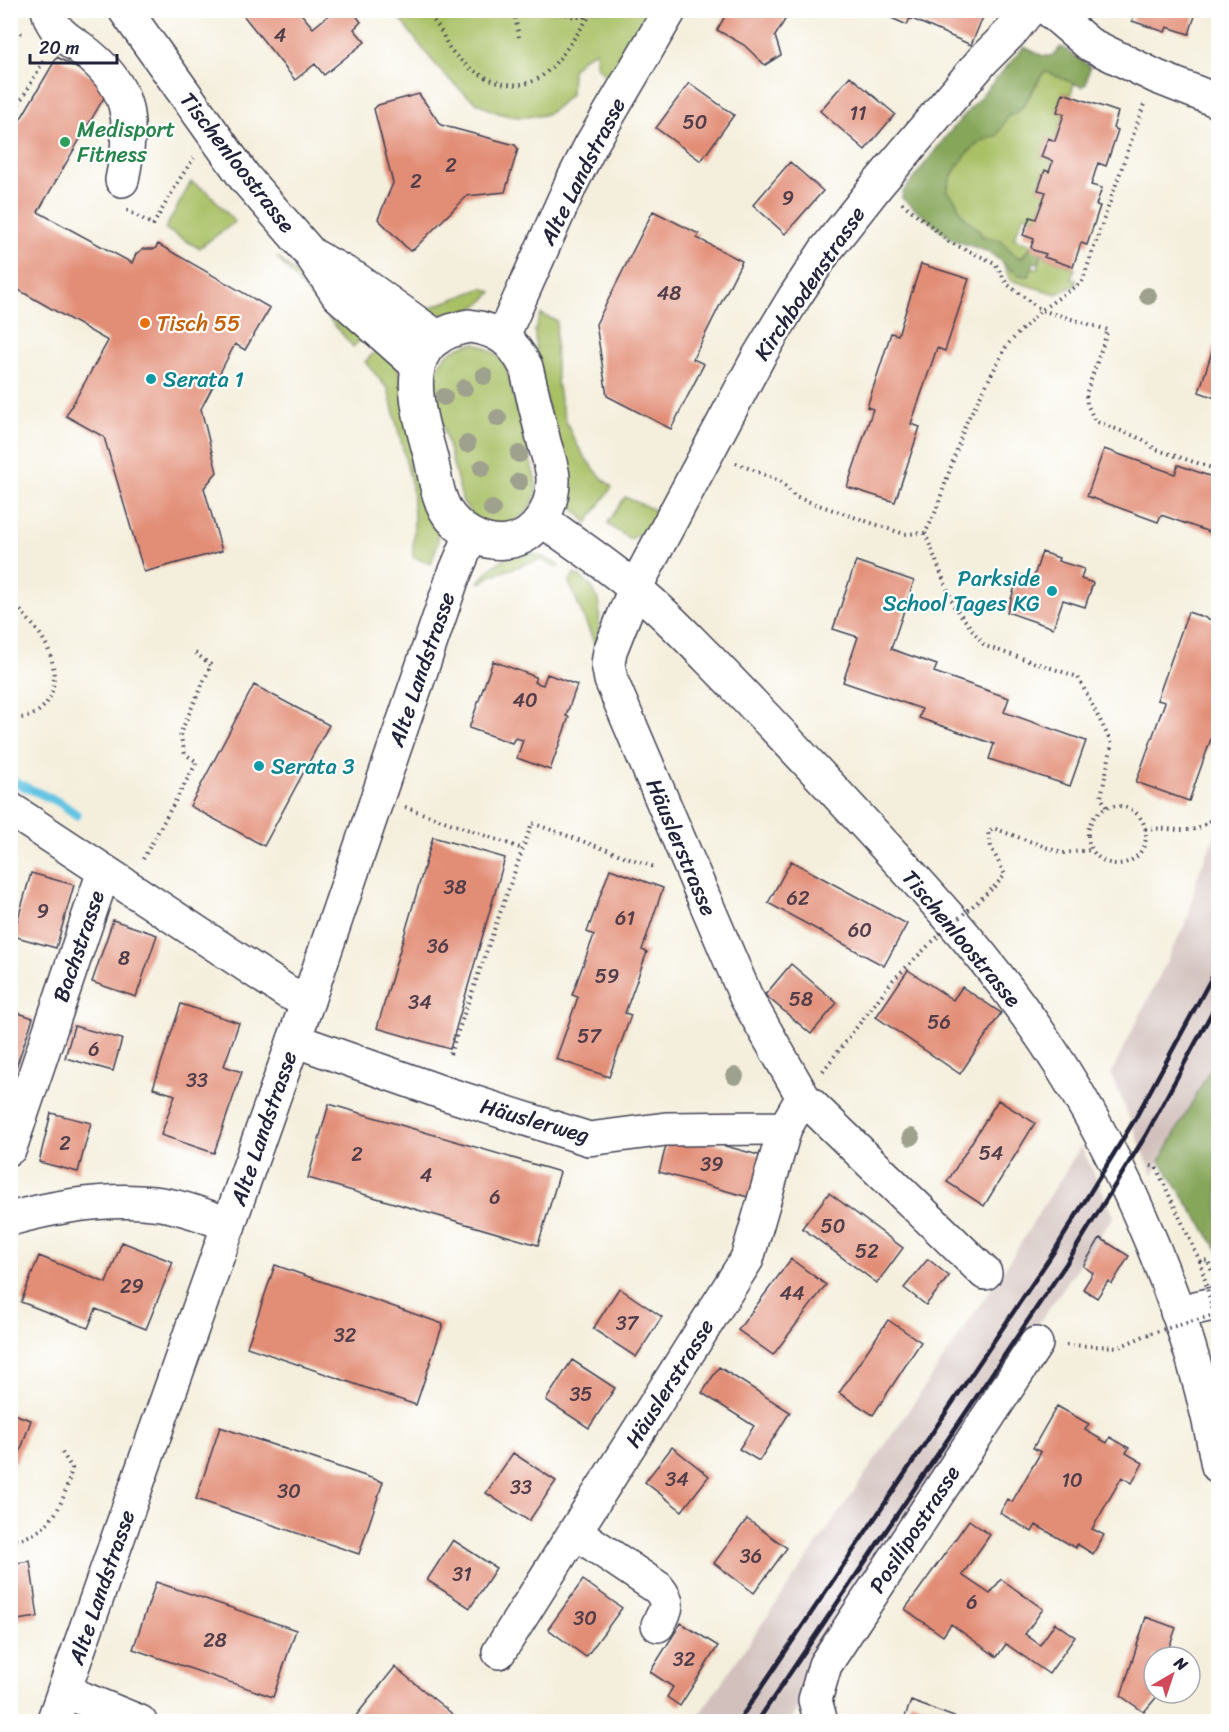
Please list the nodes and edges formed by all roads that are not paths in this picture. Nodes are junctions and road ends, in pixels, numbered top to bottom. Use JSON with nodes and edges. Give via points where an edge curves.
{"nodes":[{"id":1,"x":48,"y":10,"type":"edge"},
{"id":2,"x":125,"y":10,"type":"edge"},
{"id":3,"x":670,"y":10,"type":"edge"},
{"id":4,"x":1029,"y":10,"type":"edge"},
{"id":5,"x":1049,"y":10,"type":"edge"},
{"id":6,"x":1218,"y":101,"type":"edge"},
{"id":7,"x":123,"y":180,"type":"dead end"},
{"id":8,"x":310,"y":253,"type":"junction"},
{"id":9,"x":502,"y":336,"type":"junction"},
{"id":10,"x":438,"y":338,"type":"junction"},
{"id":11,"x":418,"y":366,"type":"junction"},
{"id":12,"x":542,"y":520,"type":"junction"},
{"id":13,"x":471,"y":535,"type":"junction"},
{"id":14,"x":635,"y":588,"type":"junction"},
{"id":15,"x":10,"y":809,"type":"edge"},
{"id":16,"x":104,"y":871,"type":"junction"},
{"id":17,"x":308,"y":1001,"type":"junction"},
{"id":18,"x":294,"y":1040,"type":"junction"},
{"id":19,"x":803,"y":1098,"type":"junction"},
{"id":20,"x":785,"y":1128,"type":"junction"},
{"id":21,"x":10,"y":1148,"type":"edge"},
{"id":22,"x":10,"y":1219,"type":"edge"},
{"id":23,"x":229,"y":1225,"type":"junction"},
{"id":24,"x":985,"y":1273,"type":"dead end"},
{"id":25,"x":1218,"y":1303,"type":"edge"},
{"id":26,"x":1177,"y":1312,"type":"junction"},
{"id":27,"x":1036,"y":1344,"type":"road end"},
{"id":28,"x":1218,"y":1466,"type":"edge"},
{"id":29,"x":575,"y":1532,"type":"junction"},
{"id":30,"x":658,"y":1625,"type":"dead end"},
{"id":31,"x":500,"y":1652,"type":"dead end"},
{"id":32,"x":64,"y":1691,"type":"junction"},
{"id":33,"x":53,"y":1722,"type":"edge"},
{"id":34,"x":140,"y":1722,"type":"edge"},
{"id":35,"x":821,"y":1722,"type":"edge"}],
"edges":[{"from":1,"to":7,"type":"street","via":[[61,35],[98,61],[124,98],[129,137]]},
{"from":2,"to":8,"type":"street","name":"Tischenloostrasse","via":[[244,178]]},
{"from":3,"to":9,"type":"street","name":"Alte Landstrasse","via":[[591,145]]},
{"from":4,"to":14,"type":"street","name":"Kirchbodenstrasse","via":[[825,251],[765,346]]},
{"from":5,"to":6,"type":"street","via":[[1089,44]]},
{"from":8,"to":10,"type":"street","name":"Tischenloostrasse","via":[[356,279]]},
{"from":8,"to":11,"type":"street","name":"Tischenloostrasse","via":[[338,296]]},
{"from":9,"to":10,"type":"street","via":[[488,328],[469,326],[452,329]]},
{"from":9,"to":12,"type":"street","via":[[518,351],[526,367],[553,476],[550,502]]},
{"from":10,"to":11,"type":"street","via":[[425,351]]},
{"from":11,"to":13,"type":"street","via":[[418,408],[439,490],[448,514]]},
{"from":12,"to":13,"type":"street","via":[[527,535],[508,542]]},
{"from":12,"to":14,"type":"street","name":"Tischenloostrasse"},
{"from":13,"to":17,"type":"street","name":"Alte Landstrasse","via":[[452,580]]},
{"from":14,"to":19,"type":"street","name":"Häuslerstrasse","via":[[610,651],[611,680],[746,997]]},
{"from":14,"to":26,"type":"street","name":"Tischenloostrasse","via":[[756,707],[877,837],[1011,994],[1046,1042],[1098,1131],[1133,1201]]},
{"from":15,"to":16,"type":"street"},
{"from":16,"to":17,"type":"street","name":"Bachstrasse","via":[[287,992]]},
{"from":16,"to":21,"type":"street","name":"Bachstrasse"},
{"from":17,"to":18,"type":"street","name":"Alte Landstrasse"},
{"from":18,"to":20,"type":"street","name":"Häuslerweg","via":[[589,1139],[666,1129]]},
{"from":18,"to":23,"type":"street","name":"Alte Landstrasse"},
{"from":19,"to":20,"type":"street","name":"Häuslerstrasse"},
{"from":19,"to":24,"type":"street","name":"Häuslerstrasse"},
{"from":20,"to":29,"type":"street","name":"Häuslerstrasse","via":[[747,1259]]},
{"from":22,"to":23,"type":"street","via":[[51,1208],[104,1202],[155,1203]]},
{"from":23,"to":32,"type":"street","name":"Alte Landstrasse"},
{"from":25,"to":26,"type":"street"},
{"from":26,"to":28,"type":"street","name":"Tischenloostrasse","via":[[1198,1379]]},
{"from":27,"to":35,"type":"street","name":"Posilipostrasse","via":[[825,1665],[815,1700]]},
{"from":29,"to":30,"type":"street","via":[[658,1588],[666,1607]]},
{"from":29,"to":31,"type":"street","name":"Häuslerstrasse"},
{"from":32,"to":33,"type":"street","name":"Alte Landstrasse"},
{"from":32,"to":34,"type":"street"}]}
